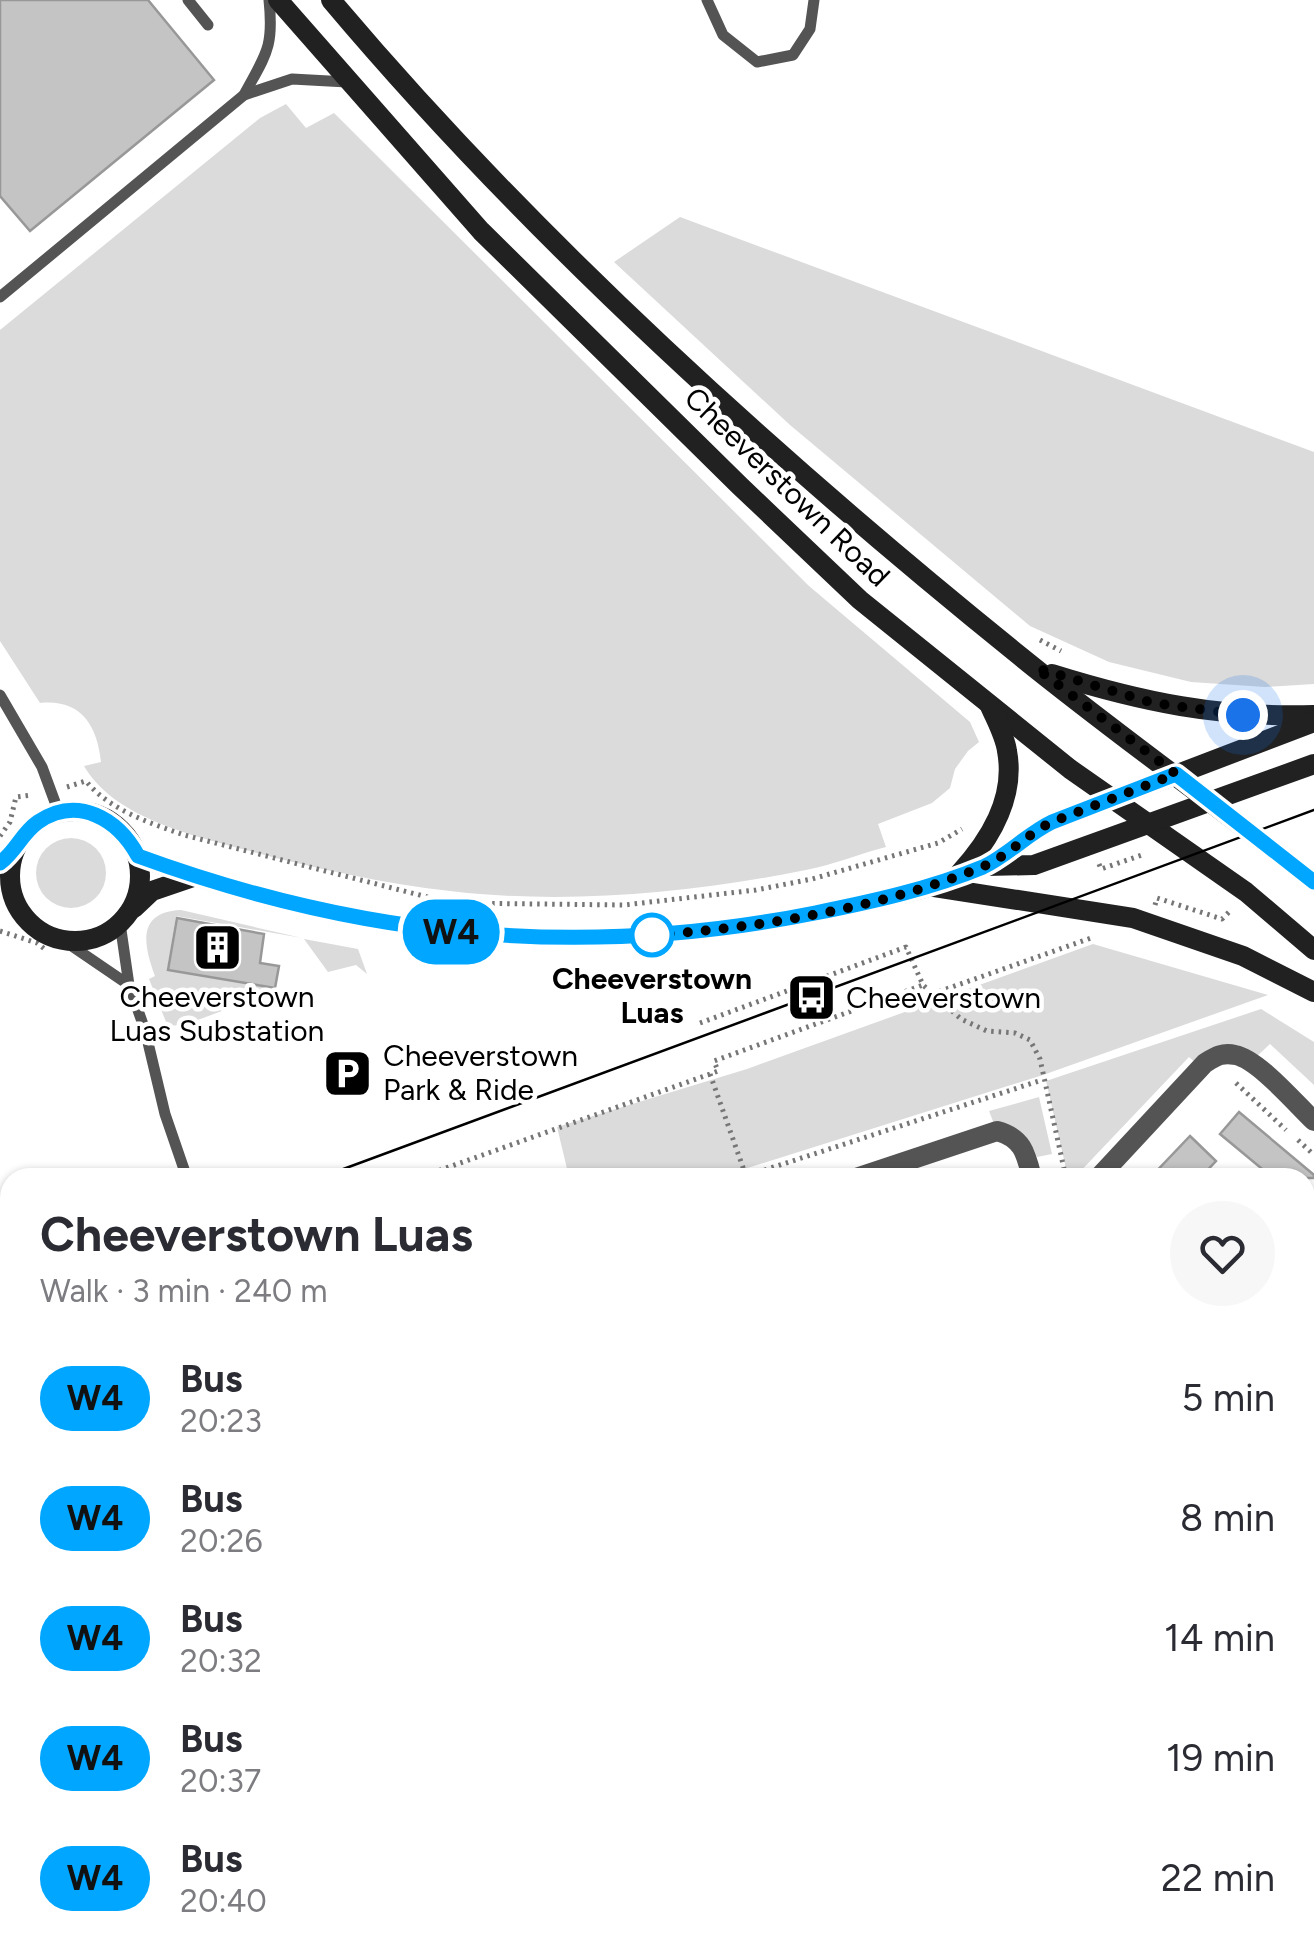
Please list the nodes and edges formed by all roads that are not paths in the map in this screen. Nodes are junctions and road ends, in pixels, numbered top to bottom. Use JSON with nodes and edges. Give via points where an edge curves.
{"nodes":[{"id":1,"x":188,"y":0,"type":"edge"},
{"id":2,"x":269,"y":0,"type":"edge"},
{"id":3,"x":278,"y":0,"type":"edge"},
{"id":4,"x":332,"y":0,"type":"edge"},
{"id":5,"x":707,"y":0,"type":"edge"},
{"id":6,"x":814,"y":0,"type":"edge"},
{"id":7,"x":208,"y":25,"type":"dead end"},
{"id":8,"x":348,"y":82,"type":"junction"},
{"id":9,"x":244,"y":95,"type":"junction"},
{"id":10,"x":0,"y":296,"type":"edge"},
{"id":11,"x":1036,"y":668,"type":"junction"},
{"id":12,"x":0,"y":695,"type":"edge"},
{"id":13,"x":990,"y":704,"type":"junction"},
{"id":14,"x":1314,"y":719,"type":"edge"},
{"id":15,"x":1314,"y":764,"type":"edge"},
{"id":16,"x":1176,"y":774,"type":"junction"},
{"id":17,"x":1111,"y":798,"type":"junction"},
{"id":18,"x":56,"y":802,"type":"junction"},
{"id":19,"x":1212,"y":802,"type":"junction"},
{"id":20,"x":1151,"y":825,"type":"junction"},
{"id":21,"x":5,"y":851,"type":"edge"},
{"id":22,"x":138,"y":856,"type":"junction"},
{"id":23,"x":986,"y":866,"type":"junction"},
{"id":24,"x":193,"y":876,"type":"junction"},
{"id":25,"x":957,"y":876,"type":"junction"},
{"id":26,"x":1314,"y":882,"type":"edge"},
{"id":27,"x":925,"y":886,"type":"junction"},
{"id":28,"x":9,"y":906,"type":"edge"},
{"id":29,"x":125,"y":917,"type":"junction"},
{"id":30,"x":63,"y":940,"type":"junction"},
{"id":31,"x":1314,"y":950,"type":"edge"},
{"id":32,"x":129,"y":985,"type":"junction"},
{"id":33,"x":1314,"y":992,"type":"edge"},
{"id":34,"x":1314,"y":1121,"type":"edge"},
{"id":35,"x":184,"y":1168,"type":"edge"},
{"id":36,"x":887,"y":1168,"type":"edge"},
{"id":37,"x":1029,"y":1168,"type":"edge"},
{"id":38,"x":1107,"y":1168,"type":"edge"}],
"edges":[{"from":1,"to":7,"type":"lane"},
{"from":2,"to":9,"type":"lane","via":[[273,33]]},
{"from":3,"to":8,"type":"main road","name":"Cheeverstown Road"},
{"from":4,"to":11,"type":"main road","name":"Cheeverstown Road","via":[[656,342]]},
{"from":5,"to":6,"type":"lane","via":[[723,35],[757,62],[793,55],[810,29]]},
{"from":8,"to":9,"type":"lane","via":[[292,79]]},
{"from":8,"to":13,"type":"main road","name":"Cheeverstown Road","via":[[482,231],[740,486],[860,600]]},
{"from":9,"to":10,"type":"lane"},
{"from":11,"to":14,"type":"main road","via":[[1185,709]]},
{"from":11,"to":16,"type":"main road","name":"Cheeverstown Road"},
{"from":12,"to":18,"type":"lane"},
{"from":13,"to":17,"type":"main road","name":"Cheeverstown Road"},
{"from":13,"to":25,"type":"main road","via":[[1007,748],[1009,775],[994,828]]},
{"from":14,"to":16,"type":"main road"},
{"from":15,"to":19,"type":"main road"},
{"from":16,"to":17,"type":"main road"},
{"from":16,"to":19,"type":"main road","name":"Cheeverstown Road"},
{"from":17,"to":20,"type":"main road","name":"Cheeverstown Road"},
{"from":17,"to":23,"type":"main road","via":[[1034,830]]},
{"from":18,"to":21,"type":"main road"},
{"from":18,"to":22,"type":"main road","via":[[115,824]]},
{"from":19,"to":20,"type":"main road"},
{"from":19,"to":26,"type":"main road","name":"Cheeverstown Road"},
{"from":20,"to":23,"type":"main road","via":[[1034,865]]},
{"from":20,"to":31,"type":"main road","name":"Cheeverstown Road","via":[[1259,901]]},
{"from":21,"to":28,"type":"main road"},
{"from":22,"to":24,"type":"main road"},
{"from":22,"to":29,"type":"main road","via":[[138,894]]},
{"from":23,"to":25,"type":"main road"},
{"from":24,"to":27,"type":"main road","via":[[384,922],[542,940],[783,919]]},
{"from":24,"to":29,"type":"main road","via":[[152,891]]},
{"from":25,"to":27,"type":"main road"},
{"from":27,"to":33,"type":"main road","via":[[1133,918],[1243,956]]},
{"from":28,"to":30,"type":"main road"},
{"from":29,"to":30,"type":"main road","via":[[107,933]]},
{"from":29,"to":32,"type":"lane"},
{"from":30,"to":32,"type":"lane"},
{"from":32,"to":35,"type":"lane"},
{"from":34,"to":38,"type":"street","via":[[1251,1063],[1219,1055]]},
{"from":36,"to":37,"type":"street","via":[[998,1132],[1022,1144]]}]}
